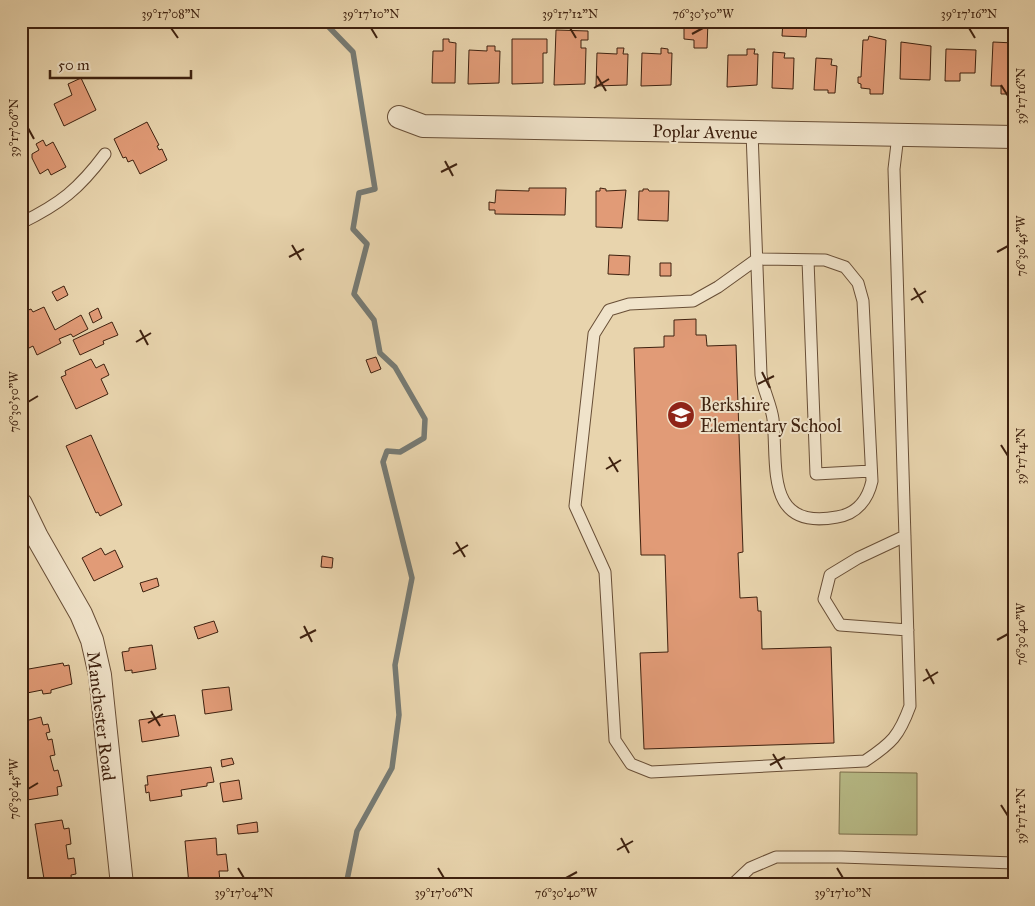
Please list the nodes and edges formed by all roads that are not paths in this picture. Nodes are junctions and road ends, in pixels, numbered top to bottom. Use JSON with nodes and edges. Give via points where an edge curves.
{"nodes":[{"id":1,"x":399,"y":117,"type":"dead end"},
{"id":2,"x":752,"y":132,"type":"junction"},
{"id":3,"x":898,"y":135,"type":"junction"},
{"id":4,"x":1014,"y":137,"type":"edge"},
{"id":5,"x":105,"y":154,"type":"dead end"},
{"id":6,"x":21,"y":223,"type":"edge"},
{"id":7,"x":757,"y":259,"type":"junction"},
{"id":8,"x":808,"y":260,"type":"junction"},
{"id":9,"x":872,"y":471,"type":"junction"},
{"id":10,"x":21,"y":504,"type":"edge"},
{"id":11,"x":905,"y":536,"type":"junction"},
{"id":12,"x":29,"y":539,"type":"edge"},
{"id":13,"x":908,"y":630,"type":"junction"},
{"id":14,"x":1014,"y":863,"type":"edge"},
{"id":15,"x":122,"y":885,"type":"edge"},
{"id":16,"x":732,"y":885,"type":"edge"}],
"edges":[{"from":1,"to":2,"type":"street","name":"Poplar Avenue","via":[[423,126]]},
{"from":2,"to":3,"type":"street","name":"Poplar Avenue"},
{"from":2,"to":7,"type":"lane"},
{"from":3,"to":4,"type":"street","name":"Poplar Avenue"},
{"from":3,"to":11,"type":"lane","via":[[894,168]]},
{"from":5,"to":6,"type":"lane","via":[[84,182],[58,203]]},
{"from":7,"to":8,"type":"lane"},
{"from":7,"to":9,"type":"lane","via":[[761,375],[773,417],[775,477],[783,501],[806,517],[837,517],[850,513],[869,494]]},
{"from":7,"to":13,"type":"lane","via":[[693,302],[629,304],[609,310],[594,334],[575,506],[605,572],[615,740],[631,764],[651,772],[865,761],[887,746],[902,729],[910,706]]},
{"from":8,"to":9,"type":"lane","via":[[824,260],[845,267],[858,283],[863,301]]},
{"from":8,"to":9,"type":"lane","via":[[816,474]]},
{"from":10,"to":12,"type":"street","name":"Manchester Road"},
{"from":11,"to":13,"type":"lane"},
{"from":11,"to":13,"type":"lane","via":[[830,575],[824,599],[840,625]]},
{"from":12,"to":15,"type":"street","name":"Manchester Road","via":[[70,594],[92,640],[100,674]]},
{"from":14,"to":16,"type":"lane","via":[[776,857],[750,868]]}]}
